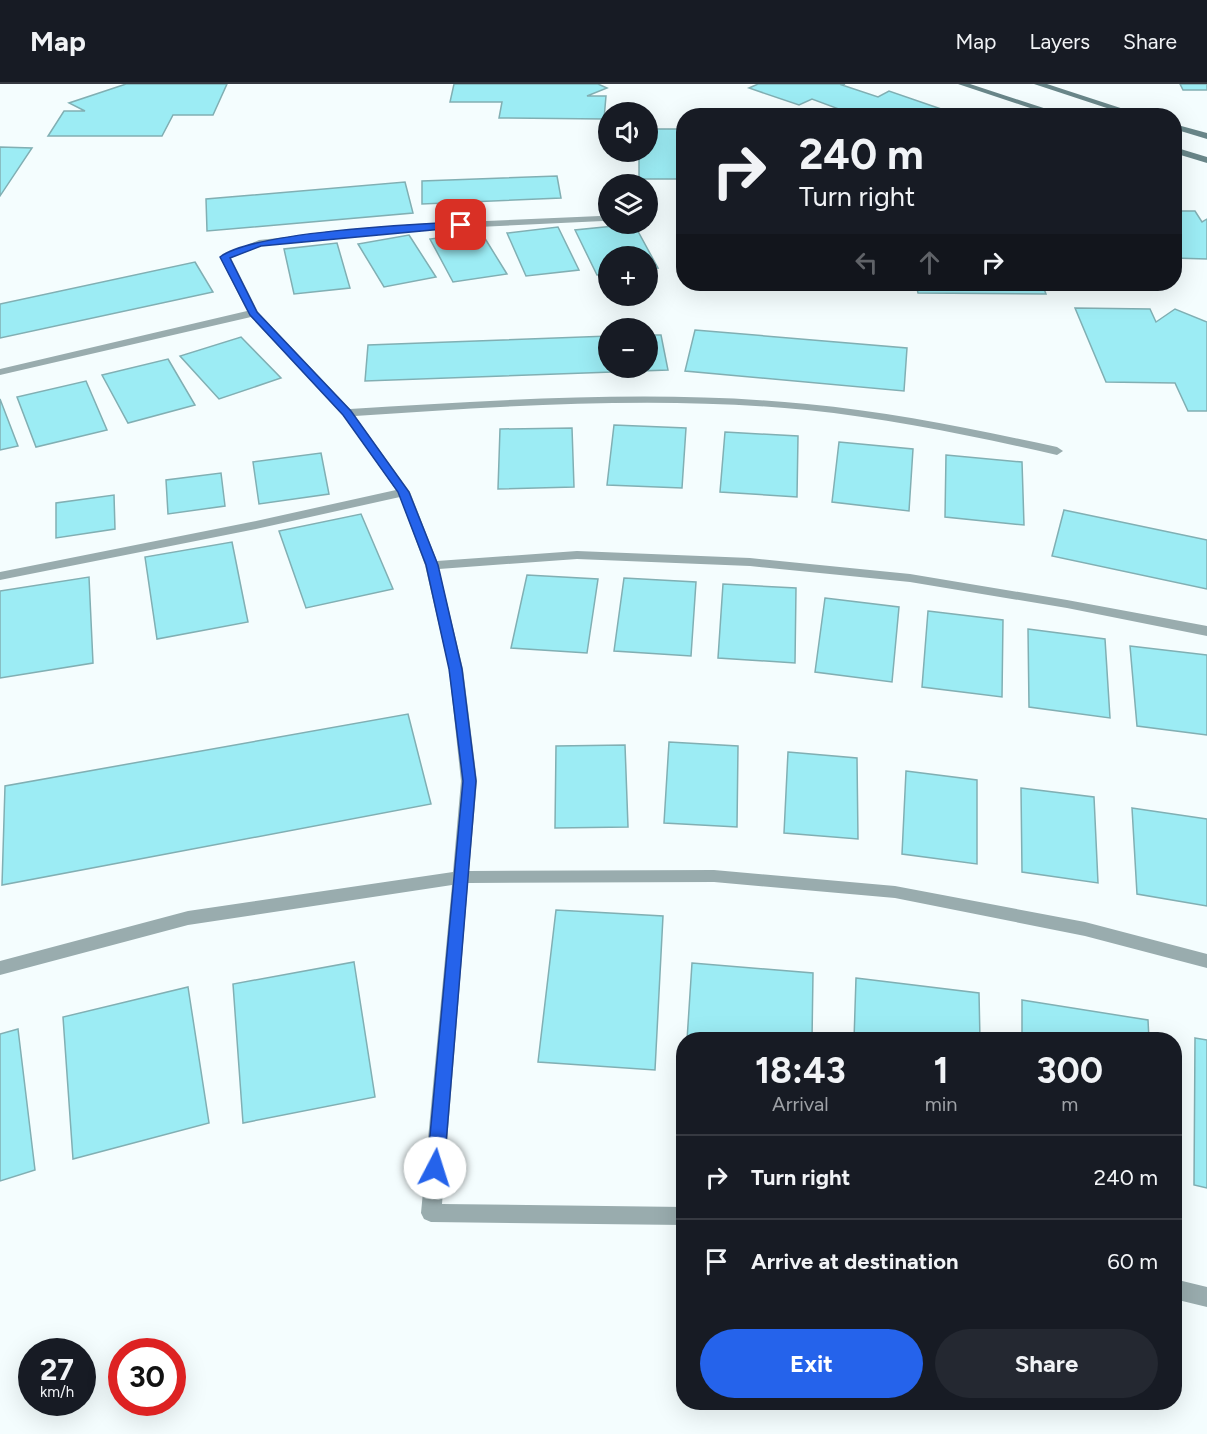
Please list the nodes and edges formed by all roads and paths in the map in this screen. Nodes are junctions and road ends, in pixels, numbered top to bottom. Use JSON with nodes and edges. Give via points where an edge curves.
{"nodes":[{"id":1,"x":962,"y":84,"type":"edge"},
{"id":2,"x":1038,"y":84,"type":"edge"},
{"id":3,"x":1038,"y":108,"type":"edge"},
{"id":4,"x":1115,"y":108,"type":"edge"},
{"id":5,"x":1182,"y":128,"type":"edge"},
{"id":6,"x":1207,"y":136,"type":"edge"},
{"id":7,"x":1182,"y":152,"type":"edge"},
{"id":8,"x":1207,"y":160,"type":"edge"},
{"id":9,"x":598,"y":219,"type":"edge"},
{"id":10,"x":253,"y":313,"type":"junction"},
{"id":11,"x":0,"y":372,"type":"edge"},
{"id":12,"x":347,"y":413,"type":"junction"},
{"id":13,"x":1057,"y":451,"type":"dead end"},
{"id":14,"x":404,"y":492,"type":"junction"},
{"id":15,"x":432,"y":565,"type":"junction"},
{"id":16,"x":0,"y":576,"type":"edge"},
{"id":17,"x":1207,"y":631,"type":"edge"},
{"id":18,"x":463,"y":877,"type":"junction"},
{"id":19,"x":1207,"y":961,"type":"edge"},
{"id":20,"x":0,"y":968,"type":"edge"},
{"id":21,"x":676,"y":1216,"type":"edge"},
{"id":22,"x":1182,"y":1291,"type":"edge"},
{"id":23,"x":1207,"y":1297,"type":"edge"}],
"edges":[{"from":1,"to":3,"type":"street"},
{"from":2,"to":4,"type":"street"},
{"from":5,"to":6,"type":"street"},
{"from":7,"to":8,"type":"street"},
{"from":9,"to":10,"type":"street","via":[[415,227],[259,243],[225,257]]},
{"from":10,"to":11,"type":"street"},
{"from":10,"to":12,"type":"street"},
{"from":12,"to":13,"type":"street","via":[[636,400],[771,404],[933,424]]},
{"from":12,"to":14,"type":"street"},
{"from":14,"to":15,"type":"street"},
{"from":14,"to":16,"type":"street"},
{"from":15,"to":17,"type":"street","via":[[577,555],[750,562],[909,578]]},
{"from":15,"to":18,"type":"street","via":[[456,669],[470,781]]},
{"from":18,"to":19,"type":"street","via":[[714,876],[895,892],[1085,929]]},
{"from":18,"to":20,"type":"street","via":[[188,918]]},
{"from":18,"to":21,"type":"street","via":[[431,1213]]},
{"from":22,"to":23,"type":"street"}]}
